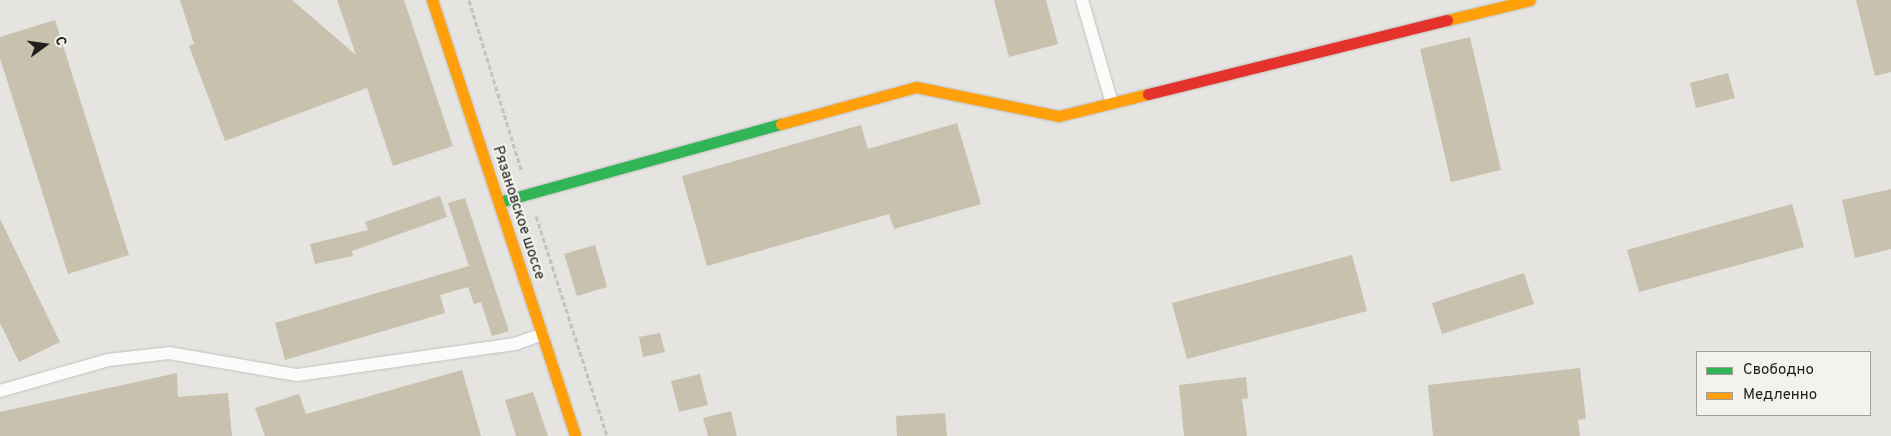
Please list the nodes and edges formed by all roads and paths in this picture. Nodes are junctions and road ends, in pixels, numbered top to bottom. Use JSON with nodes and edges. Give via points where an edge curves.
{"nodes":[{"id":1,"x":432,"y":0,"type":"edge"},
{"id":2,"x":1082,"y":0,"type":"edge"},
{"id":3,"x":1530,"y":0,"type":"edge"},
{"id":4,"x":1112,"y":103,"type":"junction"},
{"id":5,"x":499,"y":202,"type":"junction"},
{"id":6,"x":542,"y":334,"type":"junction"},
{"id":7,"x":0,"y":391,"type":"edge"},
{"id":8,"x":575,"y":436,"type":"edge"}],
"edges":[{"from":1,"to":5,"type":"street","name":"Рязановское шоссе"},
{"from":2,"to":4,"type":"lane"},
{"from":3,"to":4,"type":"street"},
{"from":4,"to":5,"type":"street","via":[[1059,116],[916,87]]},
{"from":5,"to":6,"type":"street","name":"Рязановское шоссе"},
{"from":6,"to":7,"type":"lane","via":[[515,344],[297,375],[168,353],[108,360]]},
{"from":6,"to":8,"type":"street","name":"Рязановское шоссе"}]}
